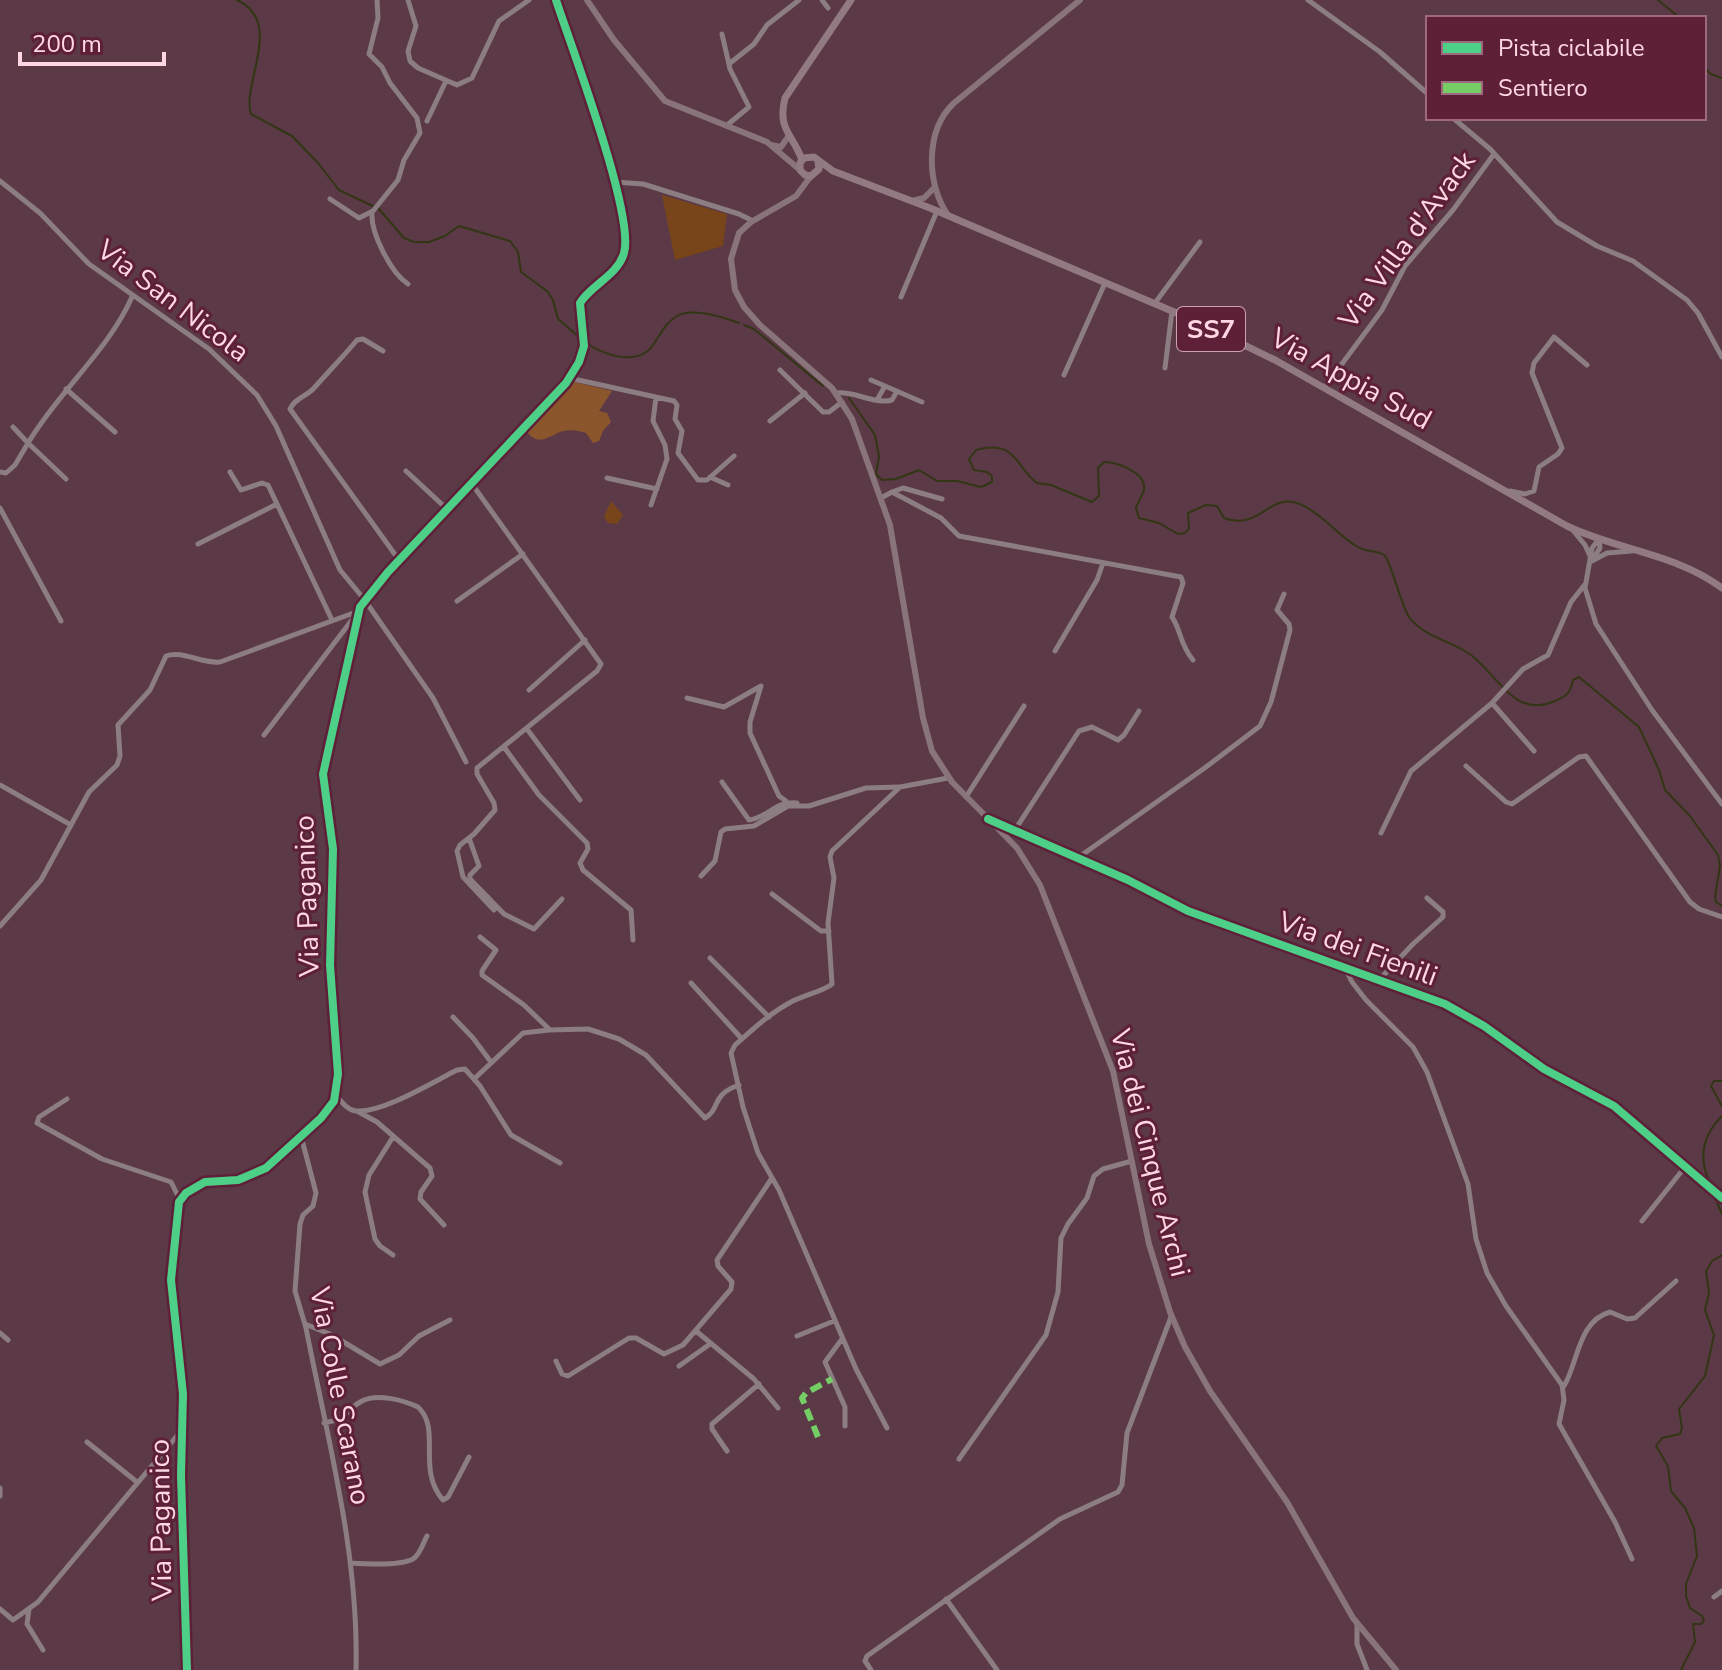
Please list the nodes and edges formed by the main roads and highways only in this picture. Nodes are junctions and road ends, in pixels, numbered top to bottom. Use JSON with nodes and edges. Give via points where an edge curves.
{"nodes":[{"id":1,"x":587,"y":0,"type":"edge"},
{"id":2,"x":851,"y":0,"type":"edge"},
{"id":3,"x":1080,"y":0,"type":"edge"},
{"id":4,"x":788,"y":137,"type":"junction"},
{"id":5,"x":795,"y":144,"type":"junction"},
{"id":6,"x":771,"y":145,"type":"junction"},
{"id":7,"x":811,"y":156,"type":"junction"},
{"id":8,"x":785,"y":158,"type":"junction"},
{"id":9,"x":802,"y":160,"type":"junction"},
{"id":10,"x":818,"y":162,"type":"junction"},
{"id":11,"x":801,"y":171,"type":"junction"},
{"id":12,"x":833,"y":171,"type":"junction"},
{"id":13,"x":814,"y":174,"type":"junction"},
{"id":14,"x":935,"y":187,"type":"junction"},
{"id":15,"x":800,"y":193,"type":"junction"},
{"id":16,"x":912,"y":201,"type":"junction"},
{"id":17,"x":934,"y":209,"type":"junction"},
{"id":18,"x":948,"y":215,"type":"junction"},
{"id":19,"x":1722,"y":588,"type":"edge"},
{"id":20,"x":1396,"y":1670,"type":"edge"}],
"edges":[{"from":1,"to":6,"type":"main road","via":[[662,98]]},
{"from":2,"to":4,"type":"main road","via":[[785,98],[782,115]]},
{"from":3,"to":14,"type":"main road","via":[[946,111],[934,139]]},
{"from":4,"to":5,"type":"main road","number":"SS7"},
{"from":4,"to":6,"type":"main road","via":[[784,146]]},
{"from":5,"to":7,"type":"main road","number":"SS7"},
{"from":5,"to":9,"type":"main road","number":"SS7"},
{"from":6,"to":8,"type":"main road"},
{"from":7,"to":9,"type":"main road"},
{"from":7,"to":10,"type":"main road","number":"SS7"},
{"from":8,"to":9,"type":"main road"},
{"from":8,"to":11,"type":"main road"},
{"from":9,"to":11,"type":"main road"},
{"from":10,"to":12,"type":"main road","name":"Via Appia Sud","number":"SS7"},
{"from":10,"to":13,"type":"main road"},
{"from":11,"to":13,"type":"main road","number":"SS7"},
{"from":11,"to":15,"type":"main road"},
{"from":12,"to":13,"type":"main road","number":"SS7"},
{"from":12,"to":16,"type":"main road","name":"Via Appia Sud","number":"SS7"},
{"from":13,"to":15,"type":"main road"},
{"from":14,"to":16,"type":"main road"},
{"from":14,"to":17,"type":"main road"},
{"from":14,"to":18,"type":"main road"},
{"from":15,"to":20,"type":"main road","name":"Via dei Cinque Archi","via":[[739,233],[732,250],[736,293],[760,325],[843,401],[881,498],[896,554],[934,755],[948,778],[1019,850],[1040,885],[1113,1071],[1148,1239],[1172,1316],[1207,1386],[1287,1502],[1357,1624]]},
{"from":16,"to":17,"type":"main road","name":"Via Appia Sud","number":"SS7"},
{"from":17,"to":18,"type":"main road","name":"Via Appia Sud","number":"SS7"},
{"from":18,"to":19,"type":"main road","name":"Via Appia Sud","number":"SS7","via":[[1172,310],[1275,360],[1571,527],[1691,569]]}]}
